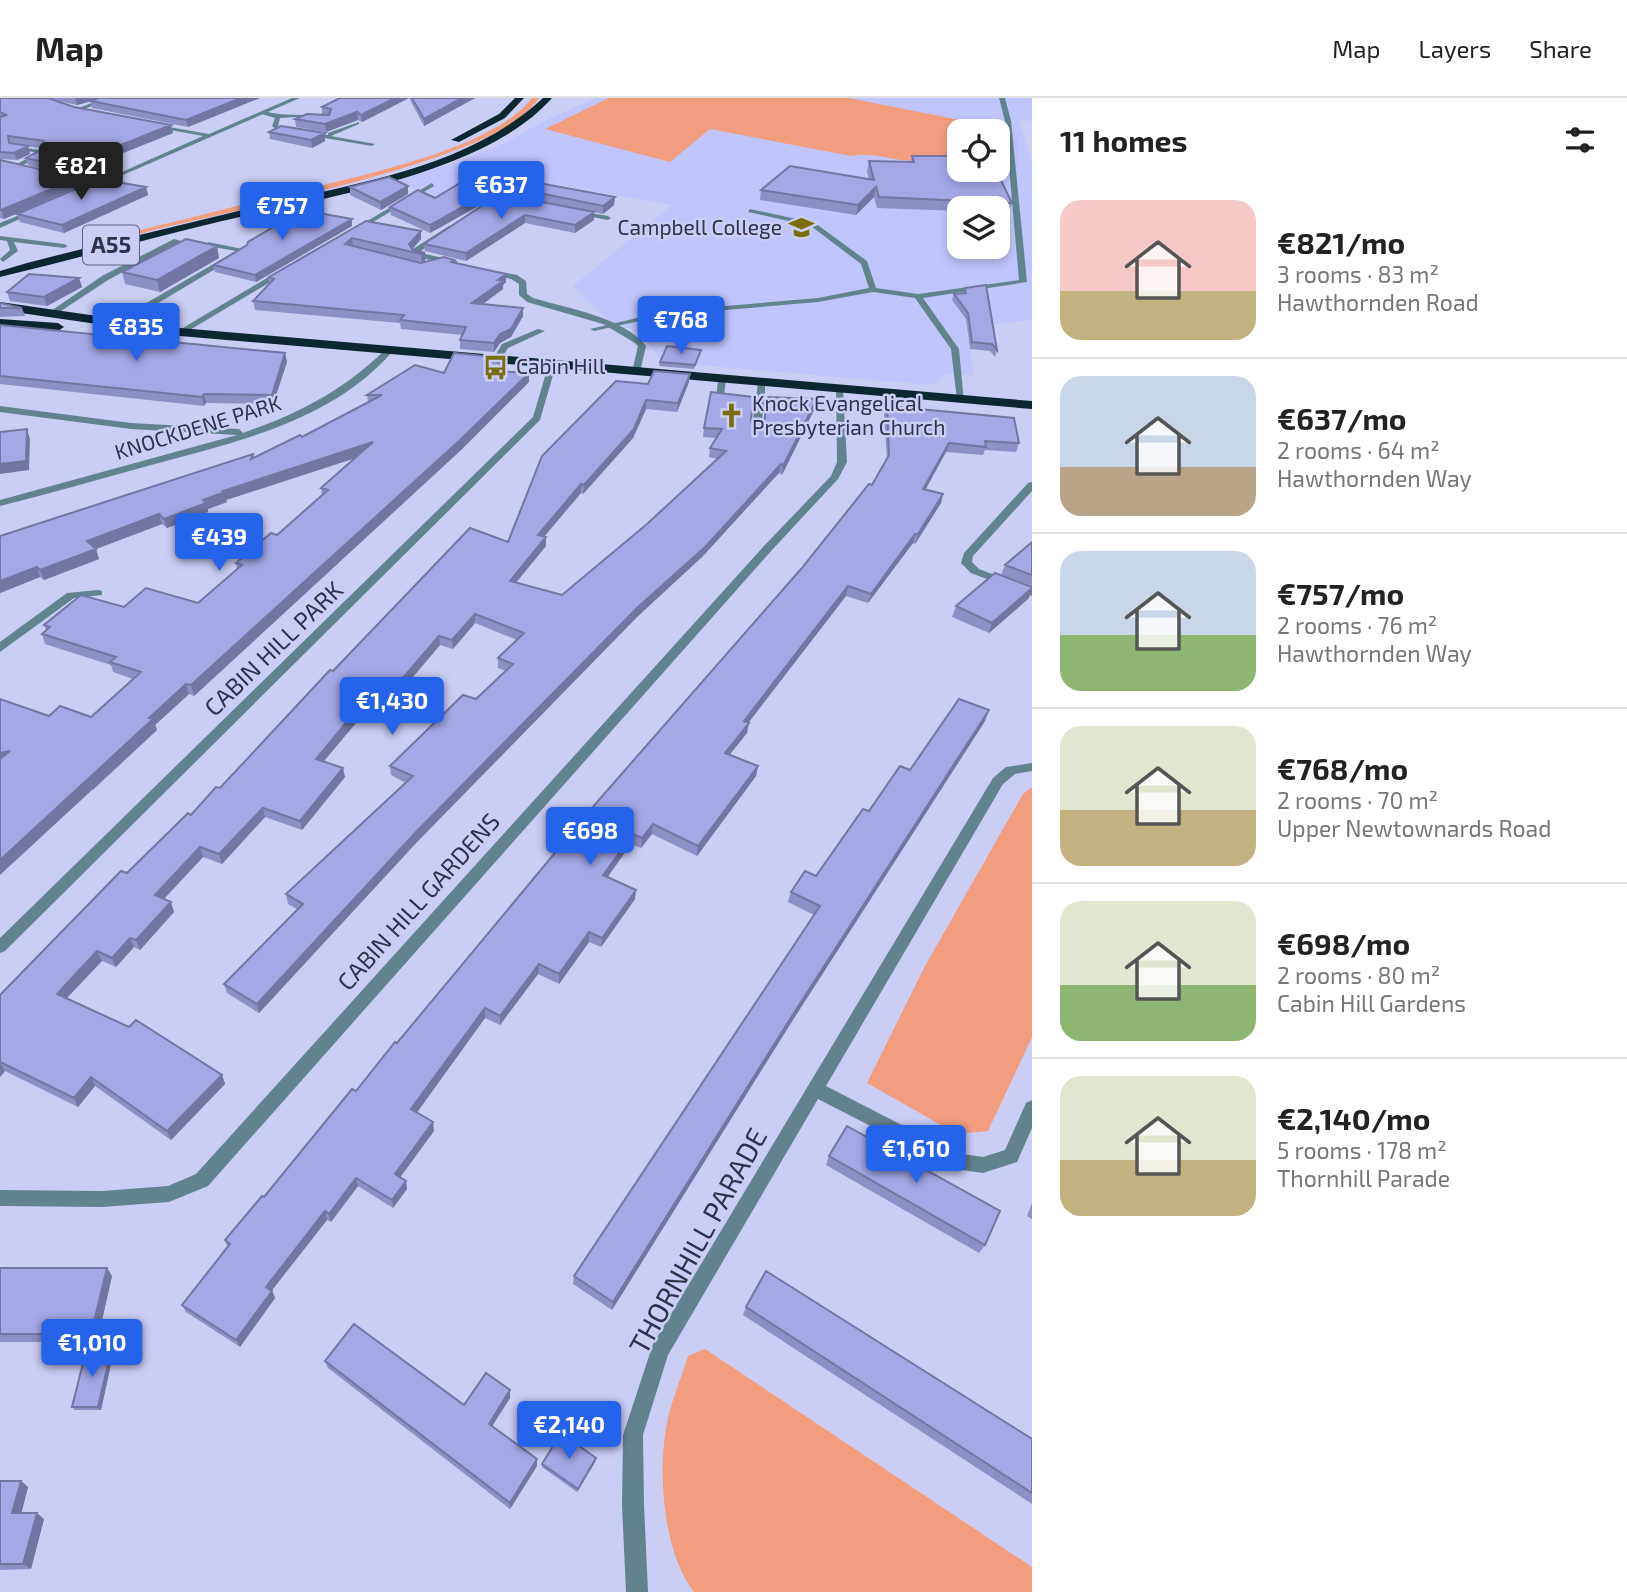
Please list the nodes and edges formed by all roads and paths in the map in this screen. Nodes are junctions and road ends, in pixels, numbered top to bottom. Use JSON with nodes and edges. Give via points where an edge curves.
{"nodes":[{"id":1,"x":109,"y":98,"type":"edge"},
{"id":2,"x":297,"y":98,"type":"edge"},
{"id":3,"x":520,"y":98,"type":"edge"},
{"id":4,"x":548,"y":98,"type":"edge"},
{"id":5,"x":1002,"y":98,"type":"edge"},
{"id":6,"x":65,"y":106,"type":"edge"},
{"id":7,"x":78,"y":110,"type":"junction"},
{"id":8,"x":88,"y":112,"type":"edge"},
{"id":9,"x":264,"y":113,"type":"junction"},
{"id":10,"x":278,"y":117,"type":"junction"},
{"id":11,"x":328,"y":119,"type":"edge"},
{"id":12,"x":357,"y":123,"type":"edge"},
{"id":13,"x":150,"y":124,"type":"edge"},
{"id":14,"x":321,"y":134,"type":"junction"},
{"id":15,"x":211,"y":136,"type":"junction"},
{"id":16,"x":449,"y":143,"type":"dead end"},
{"id":17,"x":372,"y":144,"type":"dead end"},
{"id":18,"x":14,"y":147,"type":"edge"},
{"id":19,"x":9,"y":164,"type":"edge"},
{"id":20,"x":18,"y":165,"type":"junction"},
{"id":21,"x":97,"y":185,"type":"junction"},
{"id":22,"x":432,"y":186,"type":"dead end"},
{"id":23,"x":513,"y":187,"type":"edge"},
{"id":24,"x":85,"y":190,"type":"edge"},
{"id":25,"x":498,"y":197,"type":"junction"},
{"id":26,"x":511,"y":200,"type":"edge"},
{"id":27,"x":48,"y":205,"type":"edge"},
{"id":28,"x":479,"y":210,"type":"edge"},
{"id":29,"x":201,"y":211,"type":"dead end"},
{"id":30,"x":566,"y":211,"type":"edge"},
{"id":31,"x":750,"y":211,"type":"dead end"},
{"id":32,"x":608,"y":218,"type":"edge"},
{"id":33,"x":459,"y":222,"type":"edge"},
{"id":34,"x":0,"y":226,"type":"edge"},
{"id":35,"x":169,"y":231,"type":"junction"},
{"id":36,"x":348,"y":234,"type":"edge"},
{"id":37,"x":0,"y":238,"type":"edge"},
{"id":38,"x":10,"y":240,"type":"junction"},
{"id":39,"x":177,"y":241,"type":"edge"},
{"id":40,"x":211,"y":244,"type":"edge"},
{"id":41,"x":64,"y":246,"type":"junction"},
{"id":42,"x":53,"y":259,"type":"junction"},
{"id":43,"x":442,"y":261,"type":"junction"},
{"id":44,"x":1,"y":263,"type":"edge"},
{"id":45,"x":467,"y":266,"type":"edge"},
{"id":46,"x":422,"y":267,"type":"edge"},
{"id":47,"x":288,"y":269,"type":"edge"},
{"id":48,"x":479,"y":269,"type":"edge"},
{"id":49,"x":0,"y":276,"type":"edge"},
{"id":50,"x":873,"y":290,"type":"junction"},
{"id":51,"x":918,"y":296,"type":"junction"},
{"id":52,"x":0,"y":306,"type":"edge"},
{"id":53,"x":0,"y":312,"type":"edge"},
{"id":54,"x":55,"y":318,"type":"junction"},
{"id":55,"x":0,"y":321,"type":"edge"},
{"id":56,"x":105,"y":325,"type":"junction"},
{"id":57,"x":613,"y":325,"type":"junction"},
{"id":58,"x":594,"y":329,"type":"dead end"},
{"id":59,"x":541,"y":331,"type":"dead end"},
{"id":60,"x":180,"y":332,"type":"junction"},
{"id":61,"x":388,"y":352,"type":"junction"},
{"id":62,"x":496,"y":361,"type":"junction"},
{"id":63,"x":552,"y":365,"type":"junction"},
{"id":64,"x":636,"y":372,"type":"junction"},
{"id":65,"x":722,"y":380,"type":"junction"},
{"id":66,"x":762,"y":383,"type":"junction"},
{"id":67,"x":839,"y":390,"type":"junction"},
{"id":68,"x":961,"y":400,"type":"junction"},
{"id":69,"x":761,"y":401,"type":"junction"},
{"id":70,"x":1032,"y":405,"type":"edge"},
{"id":71,"x":0,"y":409,"type":"edge"},
{"id":72,"x":757,"y":428,"type":"edge"},
{"id":73,"x":250,"y":433,"type":"junction"},
{"id":74,"x":1032,"y":485,"type":"edge"},
{"id":75,"x":0,"y":503,"type":"edge"},
{"id":76,"x":98,"y":593,"type":"dead end"},
{"id":77,"x":1032,"y":593,"type":"edge"},
{"id":78,"x":0,"y":648,"type":"edge"},
{"id":79,"x":1032,"y":767,"type":"edge"},
{"id":80,"x":0,"y":947,"type":"edge"},
{"id":81,"x":815,"y":1088,"type":"junction"},
{"id":82,"x":1032,"y":1108,"type":"edge"},
{"id":83,"x":0,"y":1198,"type":"edge"},
{"id":84,"x":638,"y":1592,"type":"edge"}],
"edges":[{"from":1,"to":7,"type":"street"},
{"from":2,"to":9,"type":"street"},
{"from":3,"to":16,"type":"highway","via":[[502,116]]},
{"from":4,"to":35,"type":"highway","number":"A55","via":[[516,126],[445,158]]},
{"from":5,"to":51,"type":"street","via":[[1023,282]]},
{"from":6,"to":7,"type":"street"},
{"from":7,"to":8,"type":"street"},
{"from":9,"to":10,"type":"street"},
{"from":9,"to":15,"type":"street"},
{"from":10,"to":11,"type":"street"},
{"from":10,"to":14,"type":"street","via":[[275,126],[279,129]]},
{"from":12,"to":14,"type":"street","via":[[340,132]]},
{"from":13,"to":15,"type":"street"},
{"from":14,"to":17,"type":"street"},
{"from":15,"to":21,"type":"street"},
{"from":18,"to":20,"type":"street","via":[[44,152]]},
{"from":19,"to":20,"type":"street"},
{"from":20,"to":21,"type":"street"},
{"from":21,"to":24,"type":"street"},
{"from":22,"to":36,"type":"street"},
{"from":23,"to":25,"type":"street"},
{"from":25,"to":26,"type":"street"},
{"from":25,"to":28,"type":"street"},
{"from":27,"to":34,"type":"street"},
{"from":29,"to":41,"type":"highway","number":"A55"},
{"from":30,"to":32,"type":"street"},
{"from":31,"to":50,"type":"street","via":[[813,224],[864,263]]},
{"from":33,"to":43,"type":"street","via":[[416,251]]},
{"from":35,"to":42,"type":"highway","number":"A55"},
{"from":35,"to":49,"type":"highway","via":[[153,239]]},
{"from":37,"to":38,"type":"street"},
{"from":38,"to":41,"type":"street"},
{"from":38,"to":44,"type":"street","via":[[13,251]]},
{"from":39,"to":54,"type":"street","via":[[105,278]]},
{"from":40,"to":56,"type":"street","via":[[243,250]]},
{"from":41,"to":44,"type":"highway","number":"A55"},
{"from":42,"to":44,"type":"highway"},
{"from":42,"to":49,"type":"highway","number":"A55"},
{"from":43,"to":45,"type":"street"},
{"from":43,"to":46,"type":"street"},
{"from":47,"to":60,"type":"street"},
{"from":48,"to":57,"type":"street","via":[[514,277],[523,283],[523,295],[530,300]]},
{"from":50,"to":51,"type":"street"},
{"from":50,"to":57,"type":"street","via":[[818,300],[667,313]]},
{"from":51,"to":68,"type":"street","via":[[955,349]]},
{"from":52,"to":54,"type":"highway"},
{"from":53,"to":54,"type":"highway"},
{"from":54,"to":55,"type":"highway"},
{"from":54,"to":56,"type":"highway"},
{"from":55,"to":56,"type":"highway","via":[[74,329]]},
{"from":56,"to":60,"type":"highway"},
{"from":57,"to":58,"type":"street"},
{"from":57,"to":64,"type":"street","via":[[642,346]]},
{"from":59,"to":62,"type":"street","via":[[505,346]]},
{"from":60,"to":61,"type":"highway"},
{"from":61,"to":62,"type":"highway"},
{"from":61,"to":73,"type":"street","name":"KNOCKDENE PARK","via":[[367,374],[334,396]]},
{"from":62,"to":63,"type":"highway"},
{"from":63,"to":64,"type":"highway"},
{"from":63,"to":80,"type":"street","name":"CABIN HILL PARK","via":[[537,418]]},
{"from":64,"to":65,"type":"highway"},
{"from":65,"to":66,"type":"highway"},
{"from":65,"to":69,"type":"street","via":[[719,397]]},
{"from":66,"to":67,"type":"highway"},
{"from":66,"to":69,"type":"street"},
{"from":67,"to":68,"type":"highway"},
{"from":67,"to":83,"type":"street","name":"CABIN HILL GARDENS","via":[[842,463],[835,477],[202,1180],[169,1194]]},
{"from":68,"to":70,"type":"highway"},
{"from":69,"to":72,"type":"street"},
{"from":71,"to":73,"type":"street","via":[[131,426]]},
{"from":73,"to":75,"type":"street","name":"KNOCKDENE PARK"},
{"from":74,"to":77,"type":"street","via":[[968,555],[966,563],[975,572]]},
{"from":76,"to":78,"type":"street","via":[[71,595]]},
{"from":79,"to":81,"type":"street","name":"THORNHILL PARADE","via":[[1011,770],[998,781]]},
{"from":81,"to":82,"type":"street","via":[[954,1161],[983,1166],[1011,1156]]},
{"from":81,"to":84,"type":"street","name":"THORNHILL PARADE","via":[[660,1351],[634,1435]]}]}
